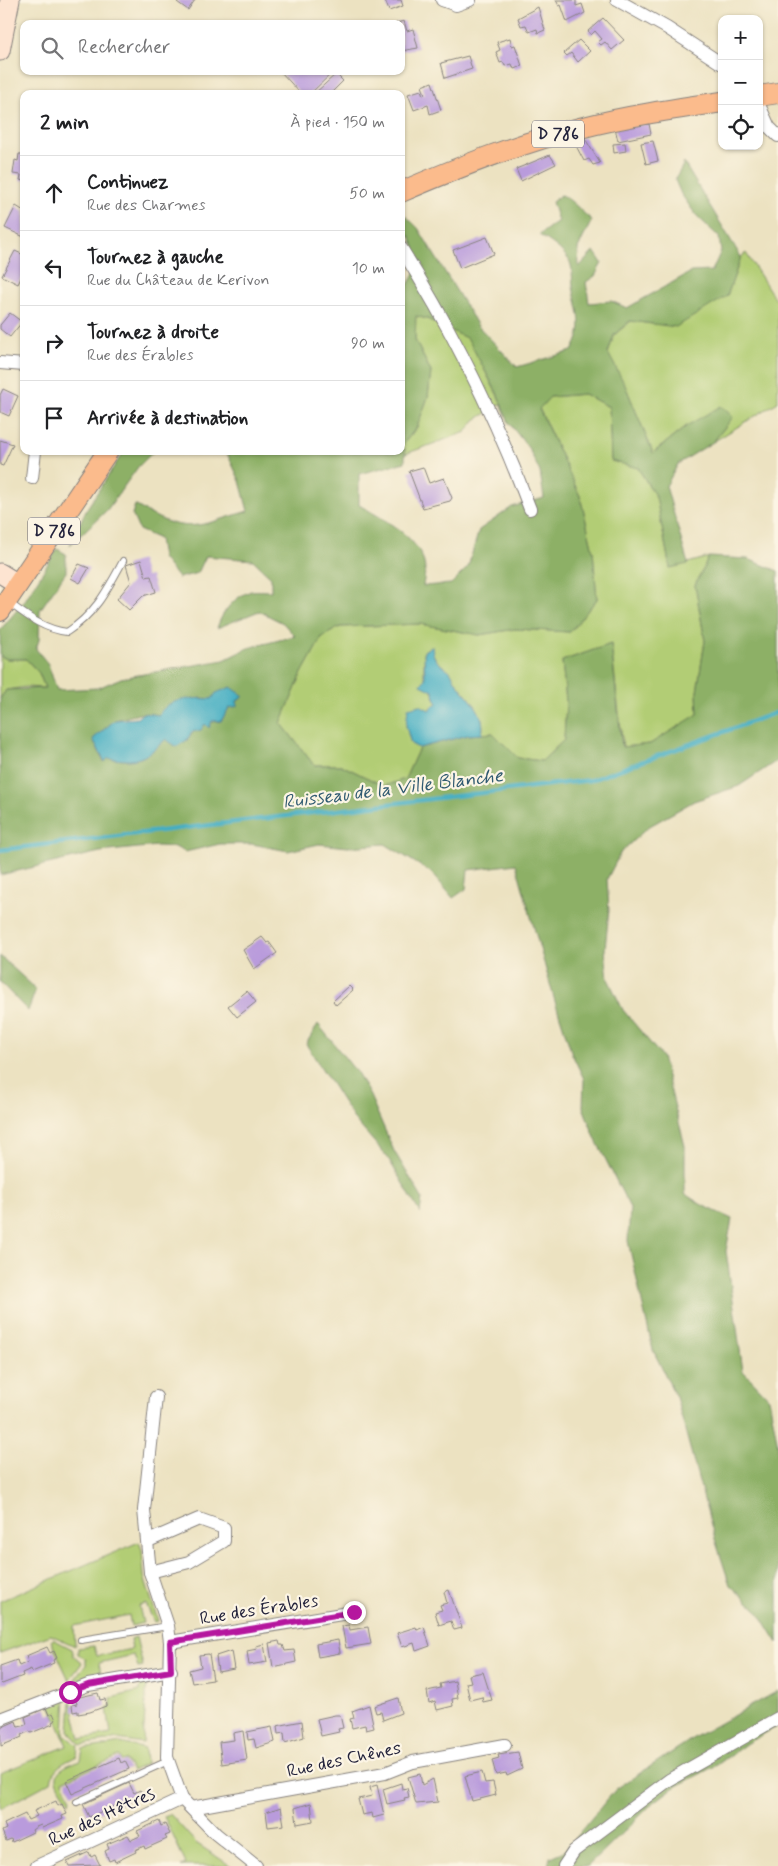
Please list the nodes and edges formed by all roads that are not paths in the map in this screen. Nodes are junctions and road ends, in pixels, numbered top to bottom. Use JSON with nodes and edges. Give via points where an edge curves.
{"nodes":[{"id":1,"x":10,"y":0,"type":"edge"},
{"id":2,"x":442,"y":0,"type":"edge"},
{"id":3,"x":470,"y":0,"type":"edge"},
{"id":4,"x":618,"y":0,"type":"edge"},
{"id":5,"x":0,"y":51,"type":"edge"},
{"id":6,"x":718,"y":61,"type":"edge"},
{"id":7,"x":778,"y":93,"type":"edge"},
{"id":8,"x":763,"y":95,"type":"edge"},
{"id":9,"x":718,"y":103,"type":"edge"},
{"id":10,"x":763,"y":114,"type":"edge"},
{"id":11,"x":778,"y":136,"type":"edge"},
{"id":12,"x":405,"y":190,"type":"edge"},
{"id":13,"x":405,"y":255,"type":"edge"},
{"id":14,"x":0,"y":363,"type":"edge"},
{"id":15,"x":20,"y":365,"type":"edge"},
{"id":16,"x":35,"y":455,"type":"edge"},
{"id":17,"x":105,"y":455,"type":"edge"},
{"id":18,"x":32,"y":478,"type":"dead end"},
{"id":19,"x":530,"y":509,"type":"dead end"},
{"id":20,"x":123,"y":560,"type":"dead end"},
{"id":21,"x":0,"y":573,"type":"edge"},
{"id":22,"x":18,"y":584,"type":"junction"},
{"id":23,"x":3,"y":606,"type":"edge"},
{"id":24,"x":156,"y":1397,"type":"dead end"},
{"id":25,"x":148,"y":1541,"type":"junction"},
{"id":26,"x":150,"y":1572,"type":"junction"},
{"id":27,"x":354,"y":1612,"type":"dead end"},
{"id":28,"x":168,"y":1626,"type":"junction"},
{"id":29,"x":81,"y":1640,"type":"dead end"},
{"id":30,"x":170,"y":1642,"type":"junction"},
{"id":31,"x":171,"y":1671,"type":"junction"},
{"id":32,"x":0,"y":1718,"type":"edge"},
{"id":33,"x":778,"y":1718,"type":"edge"},
{"id":34,"x":505,"y":1745,"type":"dead end"},
{"id":35,"x":168,"y":1761,"type":"junction"},
{"id":36,"x":77,"y":1802,"type":"dead end"},
{"id":37,"x":186,"y":1803,"type":"junction"},
{"id":38,"x":37,"y":1866,"type":"edge"},
{"id":39,"x":256,"y":1866,"type":"edge"},
{"id":40,"x":564,"y":1866,"type":"edge"}],
"edges":[{"from":1,"to":5,"type":"street"},
{"from":2,"to":3,"type":"street","via":[[456,5]]},
{"from":4,"to":6,"type":"street"},
{"from":7,"to":8,"type":"main road"},
{"from":9,"to":12,"type":"main road","number":"D 786","via":[[580,128],[483,159]]},
{"from":10,"to":11,"type":"street"},
{"from":13,"to":19,"type":"street","via":[[464,359],[506,444]]},
{"from":14,"to":15,"type":"street"},
{"from":16,"to":18,"type":"street"},
{"from":17,"to":22,"type":"main road","number":"D 786"},
{"from":20,"to":23,"type":"lane","via":[[100,602],[84,621],[67,632],[52,630]]},
{"from":21,"to":22,"type":"street"},
{"from":22,"to":23,"type":"main road","number":"D 786"},
{"from":24,"to":25,"type":"street","via":[[144,1510]]},
{"from":25,"to":26,"type":"street"},
{"from":25,"to":26,"type":"street","via":[[199,1520],[224,1528],[224,1540],[190,1562]]},
{"from":26,"to":28,"type":"street"},
{"from":27,"to":30,"type":"street","name":"Rue des Érables"},
{"from":28,"to":29,"type":"lane"},
{"from":28,"to":30,"type":"street"},
{"from":30,"to":31,"type":"street"},
{"from":31,"to":32,"type":"street","via":[[88,1685]]},
{"from":31,"to":35,"type":"street"},
{"from":33,"to":40,"type":"street","via":[[669,1780],[574,1851]]},
{"from":34,"to":37,"type":"street","name":"Rue des Chênes","via":[[414,1762],[385,1773]]},
{"from":35,"to":36,"type":"lane"},
{"from":35,"to":37,"type":"street"},
{"from":37,"to":38,"type":"street","name":"Rue des Hêtres"},
{"from":37,"to":39,"type":"street","via":[[216,1834]]}]}
